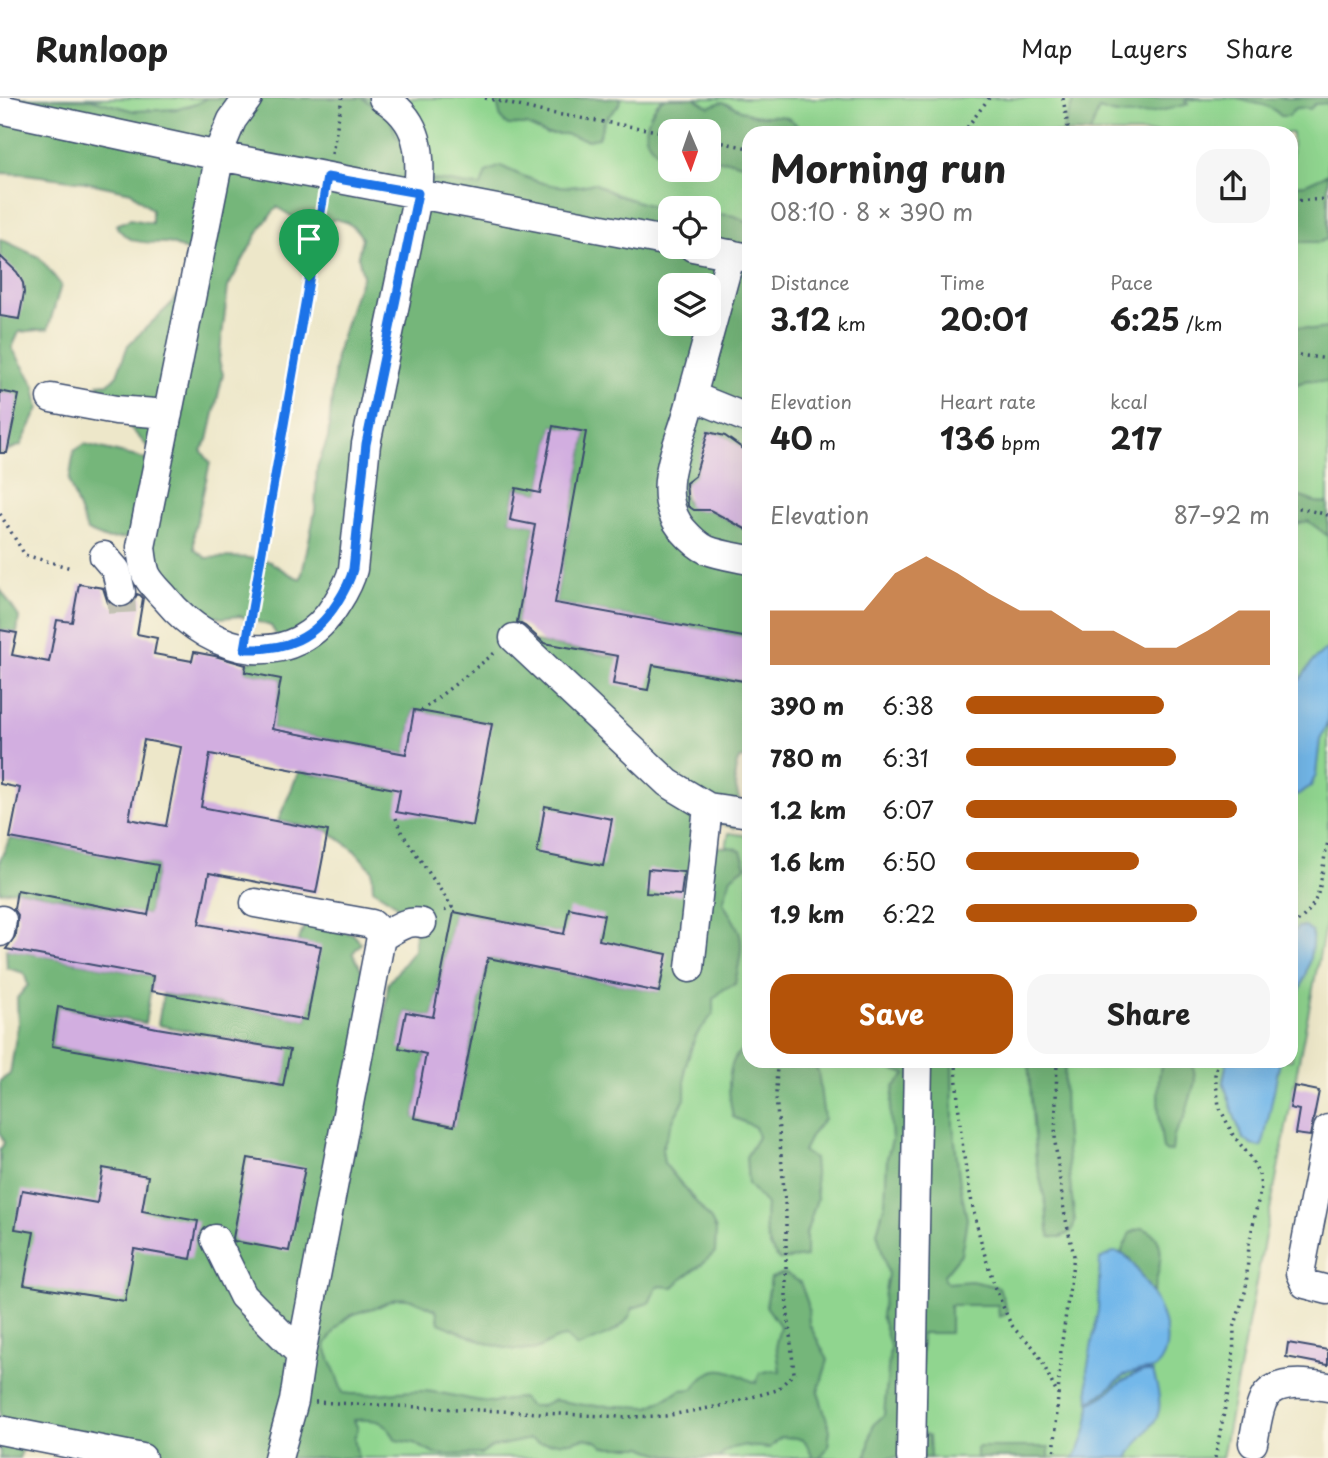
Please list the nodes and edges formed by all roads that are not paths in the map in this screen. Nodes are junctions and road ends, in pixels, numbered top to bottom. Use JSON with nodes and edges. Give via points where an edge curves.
{"nodes":[{"id":1,"x":248,"y":98,"type":"edge"},
{"id":2,"x":383,"y":98,"type":"edge"},
{"id":3,"x":0,"y":109,"type":"edge"},
{"id":4,"x":219,"y":156,"type":"junction"},
{"id":5,"x":418,"y":193,"type":"junction"},
{"id":6,"x":658,"y":240,"type":"edge"},
{"id":7,"x":721,"y":252,"type":"edge"},
{"id":8,"x":740,"y":256,"type":"edge"},
{"id":9,"x":692,"y":396,"type":"junction"},
{"id":10,"x":51,"y":398,"type":"dead end"},
{"id":11,"x":168,"y":414,"type":"junction"},
{"id":12,"x":742,"y":416,"type":"edge"},
{"id":13,"x":104,"y":556,"type":"dead end"},
{"id":14,"x":742,"y":558,"type":"edge"},
{"id":15,"x":121,"y":592,"type":"tunnel mouth"},
{"id":16,"x":514,"y":638,"type":"road end"},
{"id":17,"x":708,"y":807,"type":"junction"},
{"id":18,"x":742,"y":812,"type":"edge"},
{"id":19,"x":255,"y":903,"type":"dead end"},
{"id":20,"x":422,"y":923,"type":"road end"},
{"id":21,"x":381,"y":937,"type":"junction"},
{"id":22,"x":691,"y":968,"type":"dead end"},
{"id":23,"x":918,"y":1068,"type":"edge"},
{"id":24,"x":1327,"y":1145,"type":"edge"},
{"id":25,"x":215,"y":1239,"type":"dead end"},
{"id":26,"x":1328,"y":1290,"type":"edge"},
{"id":27,"x":301,"y":1354,"type":"junction"},
{"id":28,"x":1328,"y":1387,"type":"edge"},
{"id":29,"x":0,"y":1430,"type":"edge"},
{"id":30,"x":1253,"y":1443,"type":"dead end"},
{"id":31,"x":142,"y":1458,"type":"edge"},
{"id":32,"x":278,"y":1458,"type":"edge"},
{"id":33,"x":911,"y":1458,"type":"edge"}],
"edges":[{"from":1,"to":4,"type":"lane","via":[[232,120]]},
{"from":2,"to":5,"type":"lane","via":[[397,107],[416,136],[421,160]]},
{"from":3,"to":4,"type":"lane"},
{"from":4,"to":5,"type":"lane"},
{"from":4,"to":11,"type":"lane"},
{"from":5,"to":6,"type":"lane"},
{"from":5,"to":11,"type":"lane","via":[[366,444],[350,582],[326,620],[310,634],[275,648],[245,649],[216,640],[175,610],[146,574],[141,547]]},
{"from":7,"to":8,"type":"lane"},
{"from":8,"to":9,"type":"lane"},
{"from":9,"to":12,"type":"lane"},
{"from":9,"to":14,"type":"lane","via":[[670,471],[670,507],[683,530],[704,549]]},
{"from":10,"to":11,"type":"lane"},
{"from":13,"to":15,"type":"lane","via":[[116,570]]},
{"from":16,"to":17,"type":"lane","via":[[668,783]]},
{"from":17,"to":18,"type":"lane"},
{"from":17,"to":22,"type":"lane"},
{"from":19,"to":21,"type":"lane","via":[[372,924]]},
{"from":20,"to":21,"type":"lane","via":[[402,925]]},
{"from":21,"to":27,"type":"lane"},
{"from":23,"to":33,"type":"lane"},
{"from":24,"to":26,"type":"lane","via":[[1300,1273],[1305,1284]]},
{"from":25,"to":27,"type":"lane","via":[[243,1296]]},
{"from":27,"to":32,"type":"lane","via":[[295,1401]]},
{"from":28,"to":30,"type":"lane","via":[[1294,1384],[1268,1394],[1262,1401]]},
{"from":29,"to":31,"type":"lane"}]}
